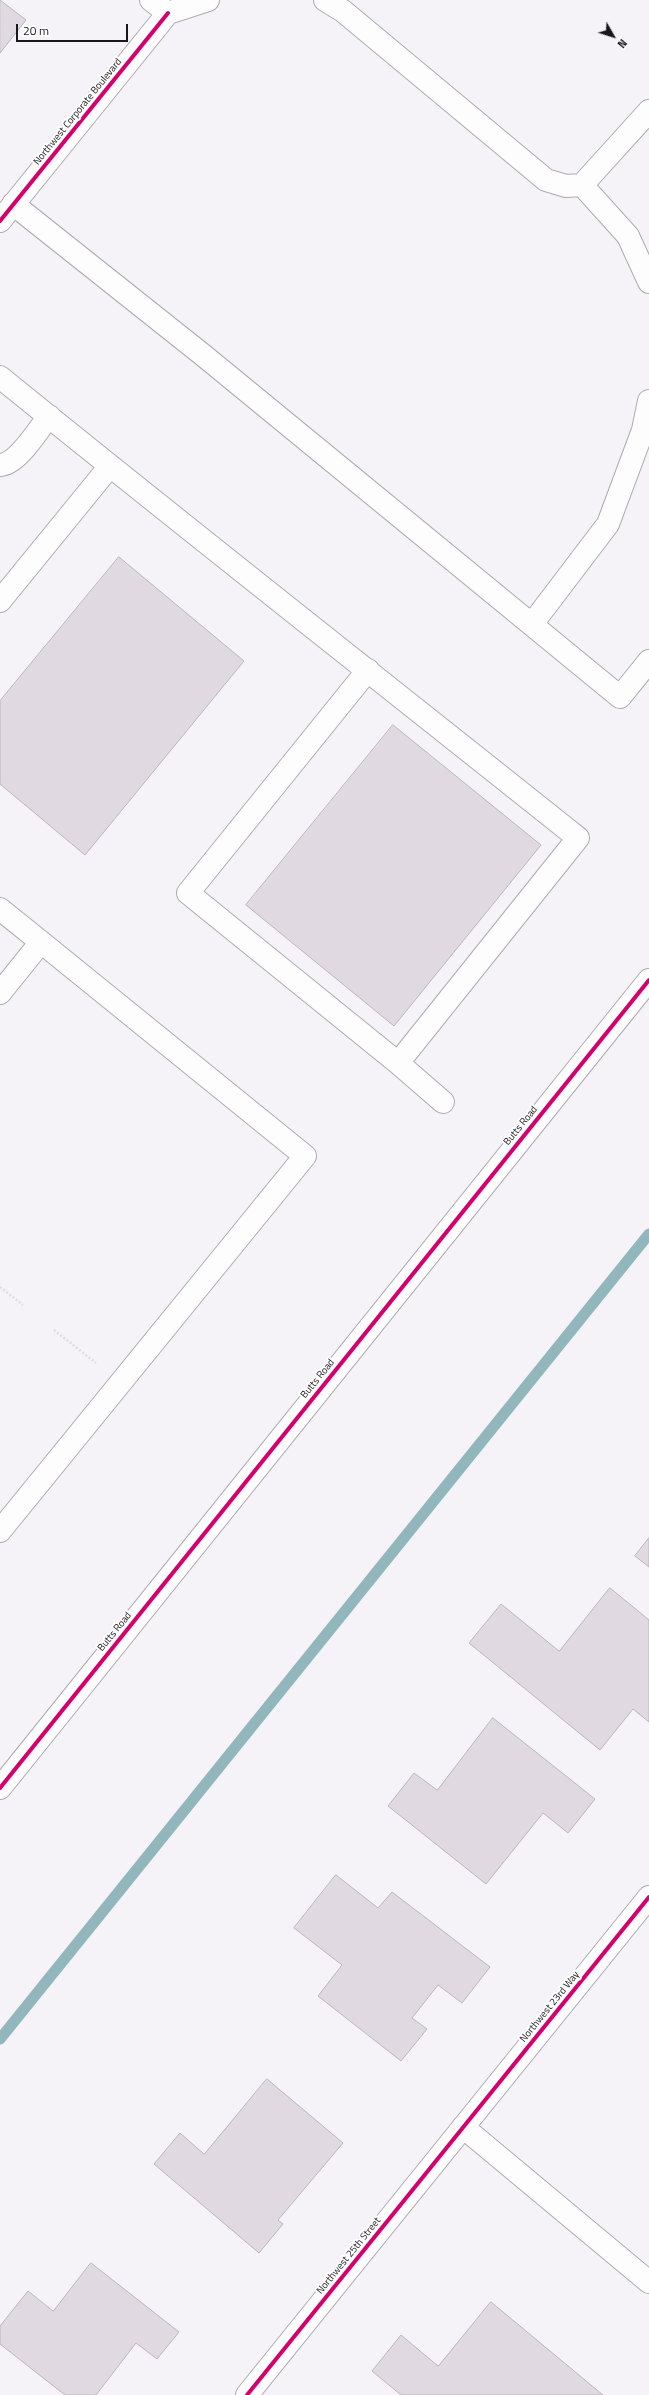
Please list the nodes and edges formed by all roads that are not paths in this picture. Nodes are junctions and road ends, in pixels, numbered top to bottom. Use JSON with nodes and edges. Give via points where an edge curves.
{"nodes":[{"id":1,"x":208,"y":0,"type":"edge"},
{"id":2,"x":325,"y":0,"type":"edge"},
{"id":3,"x":162,"y":4,"type":"edge"},
{"id":4,"x":649,"y":111,"type":"edge"},
{"id":5,"x":582,"y":185,"type":"junction"},
{"id":6,"x":13,"y":204,"type":"junction"},
{"id":7,"x":0,"y":221,"type":"edge"},
{"id":8,"x":649,"y":282,"type":"edge"},
{"id":9,"x":0,"y":377,"type":"edge"},
{"id":10,"x":649,"y":401,"type":"edge"},
{"id":11,"x":49,"y":416,"type":"junction"},
{"id":12,"x":0,"y":464,"type":"edge"},
{"id":13,"x":110,"y":466,"type":"junction"},
{"id":14,"x":0,"y":601,"type":"edge"},
{"id":15,"x":532,"y":624,"type":"junction"},
{"id":16,"x":649,"y":661,"type":"edge"},
{"id":17,"x":368,"y":670,"type":"junction"},
{"id":18,"x":0,"y":909,"type":"edge"},
{"id":19,"x":41,"y":942,"type":"junction"},
{"id":20,"x":649,"y":980,"type":"edge"},
{"id":21,"x":0,"y":993,"type":"edge"},
{"id":22,"x":398,"y":1063,"type":"junction"},
{"id":23,"x":443,"y":1102,"type":"dead end"},
{"id":24,"x":0,"y":1531,"type":"edge"},
{"id":25,"x":0,"y":1788,"type":"edge"},
{"id":26,"x":649,"y":1897,"type":"edge"},
{"id":27,"x":463,"y":2127,"type":"junction"},
{"id":28,"x":649,"y":2282,"type":"edge"},
{"id":29,"x":247,"y":2395,"type":"edge"}],
"edges":[{"from":1,"to":3,"type":"street"},
{"from":2,"to":5,"type":"street","via":[[342,11],[546,180],[566,186]]},
{"from":3,"to":6,"type":"street","name":"Northwest Corporate Boulevard"},
{"from":4,"to":5,"type":"street"},
{"from":5,"to":8,"type":"street","via":[[628,236]]},
{"from":6,"to":7,"type":"street","name":"Northwest Corporate Boulevard"},
{"from":6,"to":15,"type":"street","via":[[203,354]]},
{"from":9,"to":11,"type":"street"},
{"from":10,"to":15,"type":"street","via":[[643,430],[608,524]]},
{"from":11,"to":12,"type":"street","via":[[18,456],[5,464]]},
{"from":11,"to":13,"type":"street"},
{"from":13,"to":14,"type":"street"},
{"from":13,"to":17,"type":"street"},
{"from":15,"to":16,"type":"street","via":[[620,697]]},
{"from":17,"to":22,"type":"street","via":[[188,893]]},
{"from":17,"to":22,"type":"street","via":[[578,838]]},
{"from":18,"to":19,"type":"street"},
{"from":19,"to":21,"type":"street"},
{"from":19,"to":24,"type":"street","via":[[305,1156]]},
{"from":20,"to":25,"type":"street","name":"Butts Road"},
{"from":22,"to":23,"type":"street"},
{"from":26,"to":27,"type":"street","name":"Northwest 23rd Way"},
{"from":27,"to":28,"type":"street"},
{"from":27,"to":29,"type":"street","name":"Northwest 25th Street"}]}
